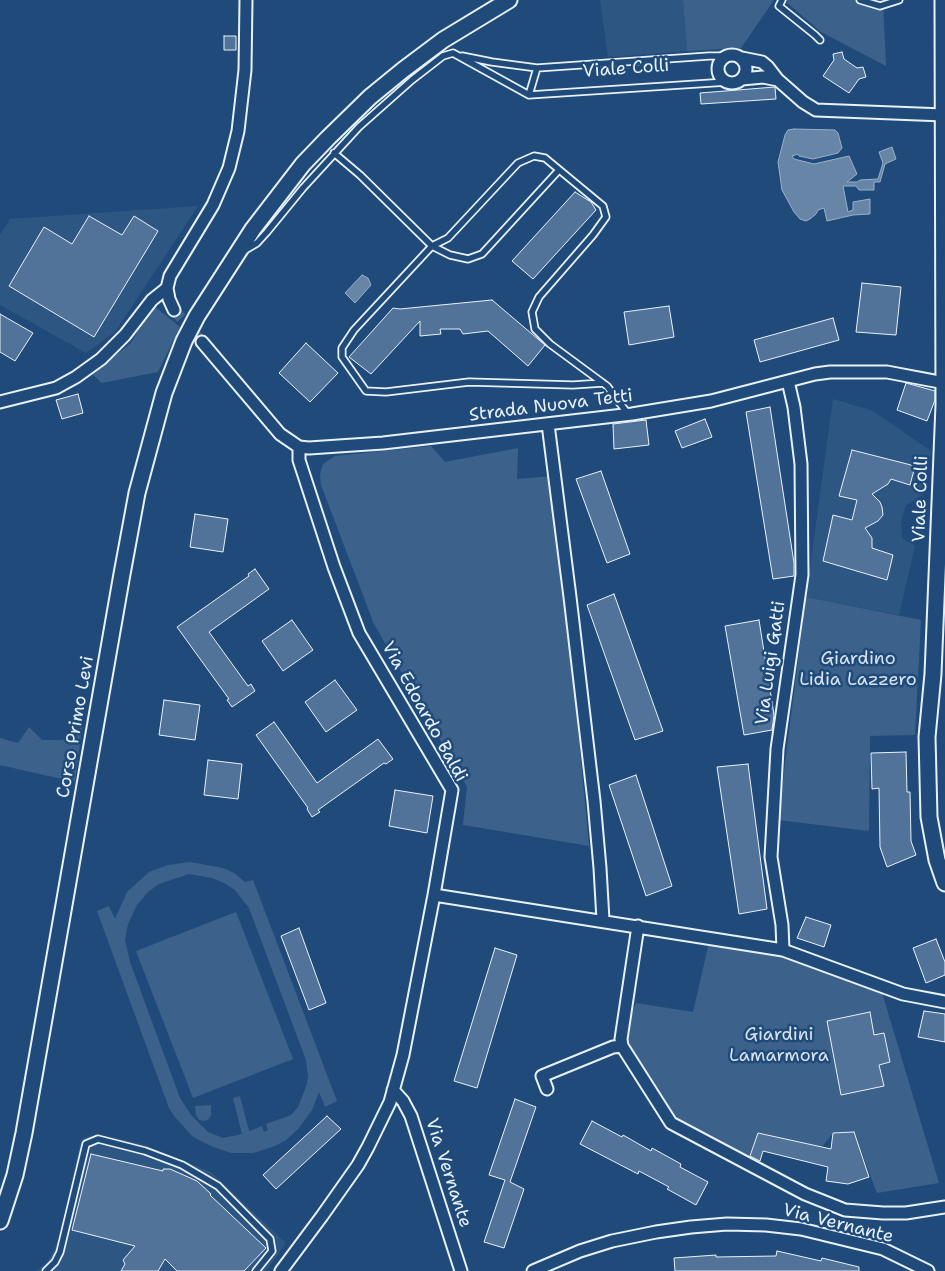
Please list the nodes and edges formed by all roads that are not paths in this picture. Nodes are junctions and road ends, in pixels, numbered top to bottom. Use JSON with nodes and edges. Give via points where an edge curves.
{"nodes":[{"id":1,"x":246,"y":0,"type":"edge"},
{"id":2,"x":507,"y":0,"type":"edge"},
{"id":3,"x":782,"y":0,"type":"edge"},
{"id":4,"x":860,"y":0,"type":"edge"},
{"id":5,"x":899,"y":0,"type":"edge"},
{"id":6,"x":943,"y":0,"type":"edge"},
{"id":7,"x":820,"y":40,"type":"dead end"},
{"id":8,"x":453,"y":54,"type":"junction"},
{"id":9,"x":725,"y":56,"type":"junction"},
{"id":10,"x":742,"y":58,"type":"junction"},
{"id":11,"x":536,"y":68,"type":"junction"},
{"id":12,"x":742,"y":79,"type":"junction"},
{"id":13,"x":778,"y":80,"type":"junction"},
{"id":14,"x":726,"y":82,"type":"junction"},
{"id":15,"x":529,"y":95,"type":"junction"},
{"id":16,"x":944,"y":115,"type":"edge"},
{"id":17,"x":334,"y":153,"type":"junction"},
{"id":18,"x":559,"y":170,"type":"junction"},
{"id":19,"x":432,"y":246,"type":"junction"},
{"id":20,"x":234,"y":256,"type":"junction"},
{"id":21,"x":167,"y":288,"type":"junction"},
{"id":22,"x":174,"y":310,"type":"tunnel mouth"},
{"id":23,"x":202,"y":342,"type":"tunnel mouth"},
{"id":24,"x":788,"y":381,"type":"junction"},
{"id":25,"x":944,"y":382,"type":"edge"},
{"id":26,"x":603,"y":383,"type":"junction"},
{"id":27,"x":0,"y":402,"type":"edge"},
{"id":28,"x":628,"y":414,"type":"junction"},
{"id":29,"x":548,"y":424,"type":"junction"},
{"id":30,"x":299,"y":446,"type":"junction"},
{"id":31,"x":945,"y":882,"type":"edge"},
{"id":32,"x":434,"y":894,"type":"junction"},
{"id":33,"x":603,"y":920,"type":"junction"},
{"id":34,"x":638,"y":926,"type":"junction"},
{"id":35,"x":784,"y":950,"type":"junction"},
{"id":36,"x":945,"y":1002,"type":"edge"},
{"id":37,"x":622,"y":1046,"type":"junction"},
{"id":38,"x":547,"y":1089,"type":"dead end"},
{"id":39,"x":393,"y":1090,"type":"junction"},
{"id":40,"x":945,"y":1207,"type":"edge"},
{"id":41,"x":0,"y":1221,"type":"edge"},
{"id":42,"x":46,"y":1271,"type":"edge"},
{"id":43,"x":256,"y":1271,"type":"edge"},
{"id":44,"x":281,"y":1271,"type":"edge"},
{"id":45,"x":461,"y":1271,"type":"edge"},
{"id":46,"x":533,"y":1271,"type":"edge"},
{"id":47,"x":928,"y":1271,"type":"edge"}],
"edges":[{"from":1,"to":21,"type":"street","via":[[245,70],[238,131],[229,168],[205,219],[170,276]]},
{"from":2,"to":20,"type":"main road","name":"Corso Primo Levi","via":[[443,40],[370,97],[303,164]]},
{"from":3,"to":7,"type":"lane","via":[[779,6]]},
{"from":4,"to":5,"type":"lane","via":[[880,6]]},
{"from":6,"to":16,"type":"main road","name":"Viale Colli"},
{"from":8,"to":11,"type":"lane","name":"Viale Colli"},
{"from":8,"to":15,"type":"lane"},
{"from":8,"to":17,"type":"lane","via":[[443,56],[412,80]]},
{"from":9,"to":10,"type":"street","via":[[734,54]]},
{"from":9,"to":11,"type":"lane","name":"Viale Colli"},
{"from":9,"to":14,"type":"street","via":[[719,63],[718,72]]},
{"from":10,"to":12,"type":"street","via":[[746,71]]},
{"from":10,"to":13,"type":"street","via":[[762,62]]},
{"from":11,"to":15,"type":"lane"},
{"from":12,"to":13,"type":"street"},
{"from":12,"to":14,"type":"street"},
{"from":13,"to":16,"type":"street","via":[[816,110]]},
{"from":14,"to":15,"type":"lane","name":"Viale Colli"},
{"from":16,"to":25,"type":"main road","name":"Viale Colli"},
{"from":17,"to":19,"type":"lane"},
{"from":17,"to":20,"type":"lane","name":"Corso Primo Levi","via":[[257,243]]},
{"from":18,"to":19,"type":"lane","via":[[482,254],[468,259]]},
{"from":18,"to":19,"type":"lane","via":[[545,158],[534,156],[518,163],[448,238]]},
{"from":18,"to":26,"type":"lane","via":[[603,206],[606,217],[540,297],[532,312],[536,329],[550,344]]},
{"from":19,"to":26,"type":"lane","via":[[354,330],[342,348],[342,357],[366,391],[386,392],[468,382]]},
{"from":20,"to":41,"type":"main road","name":"Corso Primo Levi","via":[[184,341],[164,393],[144,467],[122,574],[24,1133]]},
{"from":21,"to":22,"type":"street"},
{"from":21,"to":27,"type":"street","via":[[152,300],[101,359],[76,377],[56,388]]},
{"from":23,"to":30,"type":"street","via":[[272,426],[288,441]]},
{"from":24,"to":25,"type":"street","name":"Strada Nuova Tetti","via":[[822,373],[866,371]]},
{"from":24,"to":28,"type":"street","name":"Strada Nuova Tetti","via":[[711,401]]},
{"from":24,"to":35,"type":"street","name":"Via Luigi Gatti","via":[[801,464],[802,575],[777,749],[771,857]]},
{"from":25,"to":31,"type":"main road","name":"Viale Colli","via":[[933,674],[927,737],[929,817],[937,860]]},
{"from":26,"to":28,"type":"lane"},
{"from":28,"to":29,"type":"street","name":"Strada Nuova Tetti"},
{"from":29,"to":30,"type":"street","name":"Strada Nuova Tetti","via":[[351,446]]},
{"from":29,"to":33,"type":"street","via":[[594,801]]},
{"from":30,"to":32,"type":"street","name":"Via Edoardo Baldi","via":[[299,460],[359,633],[452,790]]},
{"from":32,"to":33,"type":"street"},
{"from":32,"to":39,"type":"street","name":"Via Edoardo Baldi","via":[[403,1055]]},
{"from":33,"to":34,"type":"street"},
{"from":34,"to":35,"type":"street"},
{"from":34,"to":37,"type":"street"},
{"from":35,"to":36,"type":"street","via":[[903,994]]},
{"from":37,"to":38,"type":"street","via":[[542,1076]]},
{"from":37,"to":40,"type":"street","via":[[671,1123],[805,1194],[845,1210],[862,1212],[906,1212]]},
{"from":39,"to":44,"type":"street","name":"Via Edoardo Baldi","via":[[380,1124],[358,1165]]},
{"from":39,"to":45,"type":"street","name":"Via Vernante","via":[[411,1116]]},
{"from":42,"to":43,"type":"lane","via":[[60,1252],[86,1144],[98,1139],[182,1165],[218,1186],[270,1239],[272,1251]]},
{"from":46,"to":47,"type":"street","name":"Via Vernante","via":[[612,1241],[727,1224],[801,1229],[882,1249]]}]}
